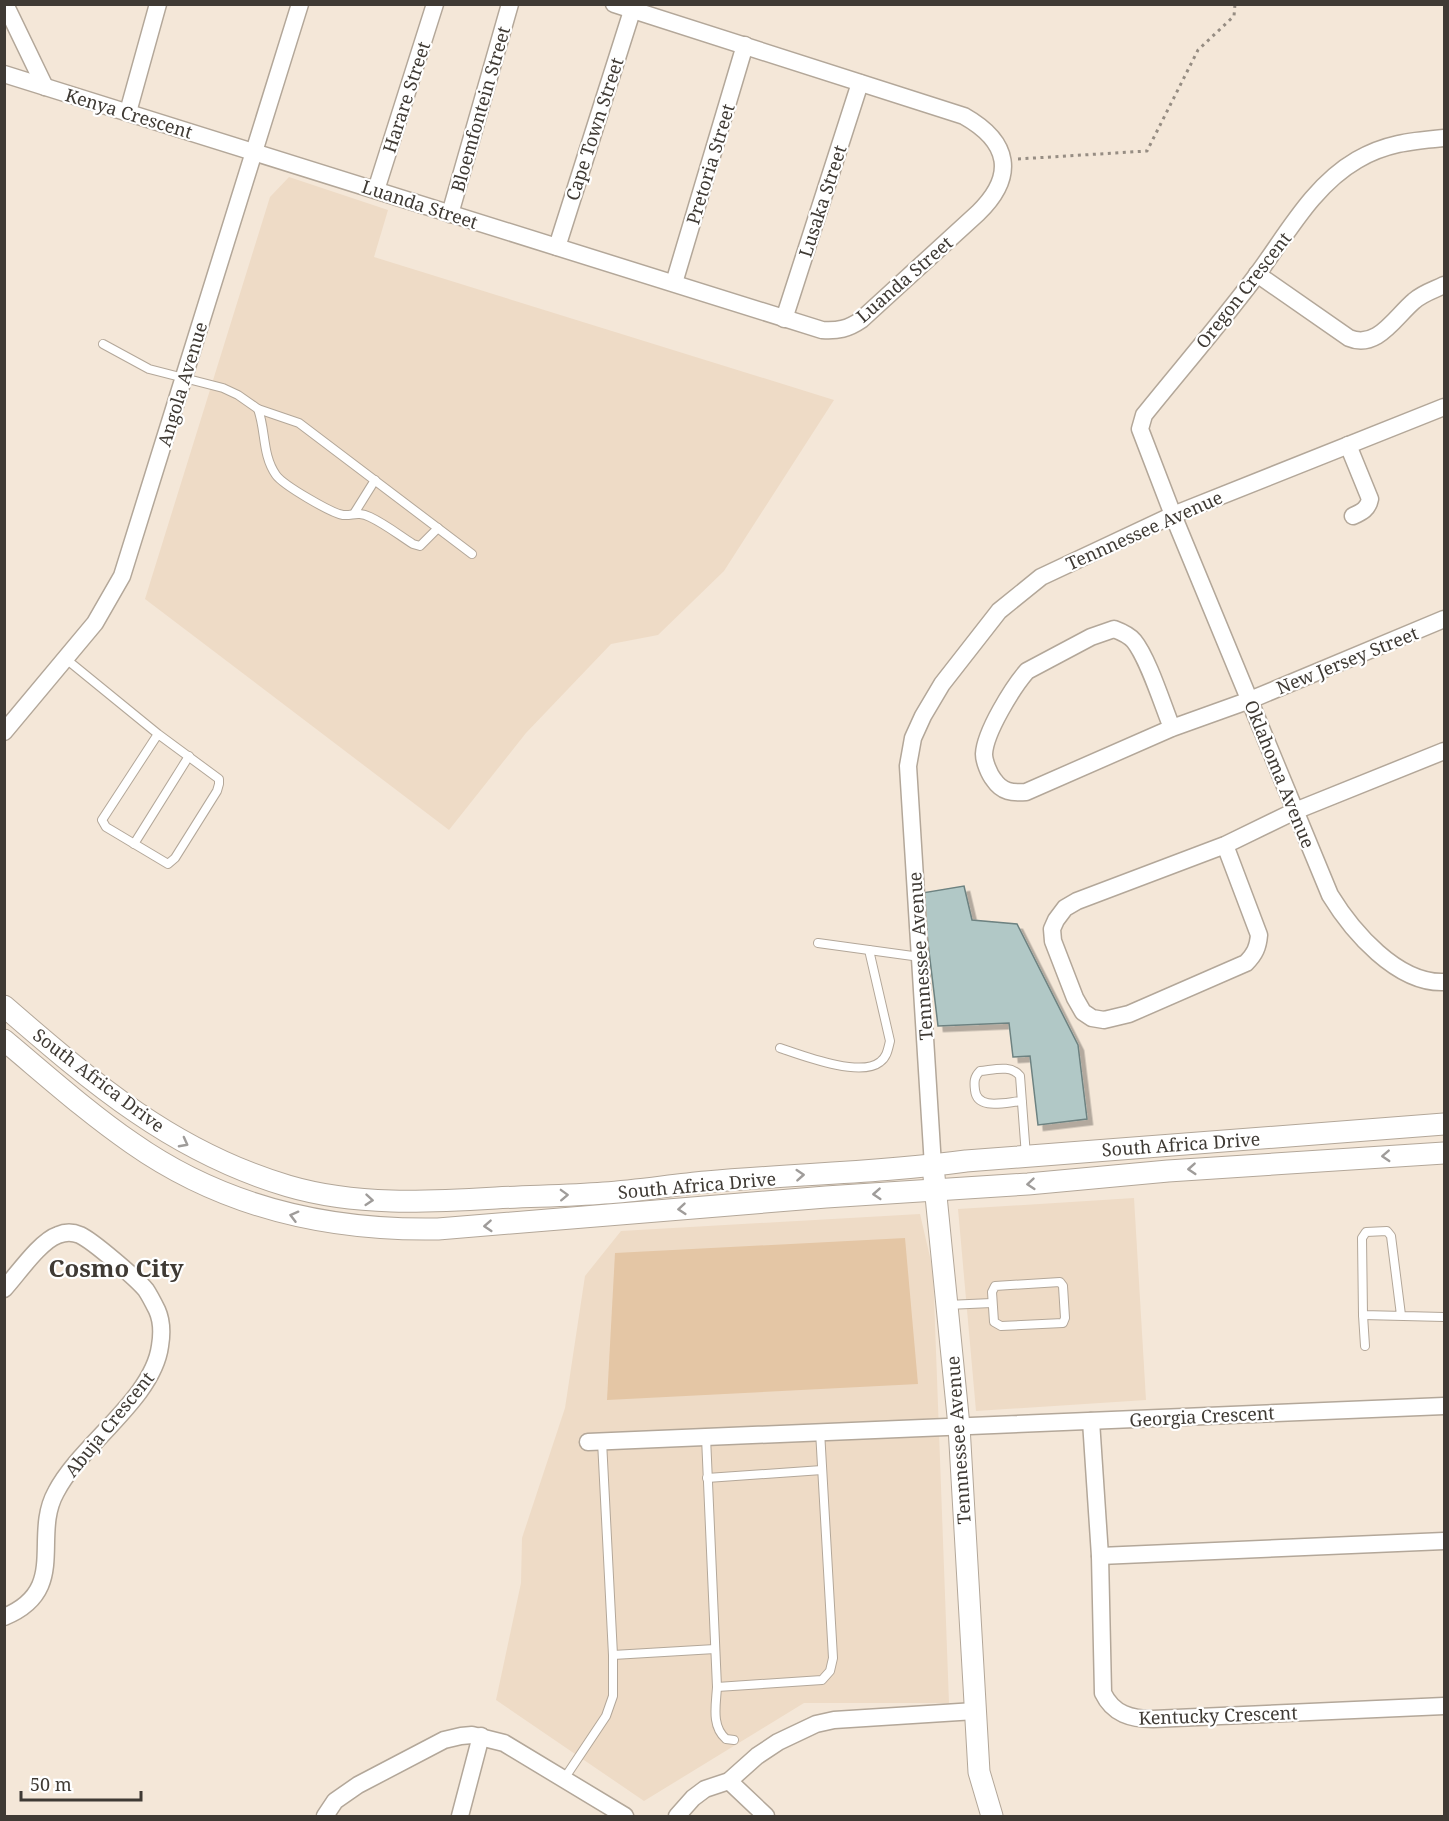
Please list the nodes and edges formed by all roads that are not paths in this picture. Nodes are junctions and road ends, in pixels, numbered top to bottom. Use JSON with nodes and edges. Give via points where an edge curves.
{"nodes":[{"id":1,"x":5,"y":4,"type":"edge"},
{"id":2,"x":158,"y":4,"type":"edge"},
{"id":3,"x":300,"y":4,"type":"edge"},
{"id":4,"x":435,"y":4,"type":"edge"},
{"id":5,"x":510,"y":4,"type":"edge"},
{"id":6,"x":614,"y":4,"type":"edge"},
{"id":7,"x":632,"y":10,"type":"junction"},
{"id":8,"x":745,"y":45,"type":"junction"},
{"id":9,"x":4,"y":74,"type":"edge"},
{"id":10,"x":860,"y":83,"type":"junction"},
{"id":11,"x":45,"y":87,"type":"junction"},
{"id":12,"x":128,"y":112,"type":"junction"},
{"id":13,"x":1444,"y":138,"type":"edge"},
{"id":14,"x":254,"y":152,"type":"junction"},
{"id":15,"x":376,"y":190,"type":"junction"},
{"id":16,"x":450,"y":214,"type":"junction"},
{"id":17,"x":556,"y":247,"type":"junction"},
{"id":18,"x":1257,"y":274,"type":"junction"},
{"id":19,"x":674,"y":283,"type":"junction"},
{"id":20,"x":1444,"y":285,"type":"edge"},
{"id":21,"x":784,"y":319,"type":"junction"},
{"id":22,"x":103,"y":344,"type":"dead end"},
{"id":23,"x":184,"y":378,"type":"junction"},
{"id":24,"x":1444,"y":407,"type":"edge"},
{"id":25,"x":258,"y":409,"type":"junction"},
{"id":26,"x":1348,"y":445,"type":"junction"},
{"id":27,"x":375,"y":480,"type":"junction"},
{"id":28,"x":355,"y":512,"type":"junction"},
{"id":29,"x":1173,"y":515,"type":"junction"},
{"id":30,"x":1353,"y":516,"type":"dead end"},
{"id":31,"x":438,"y":528,"type":"junction"},
{"id":32,"x":472,"y":554,"type":"dead end"},
{"id":33,"x":1444,"y":619,"type":"edge"},
{"id":34,"x":66,"y":659,"type":"junction"},
{"id":35,"x":1250,"y":700,"type":"junction"},
{"id":36,"x":1172,"y":728,"type":"junction"},
{"id":37,"x":4,"y":732,"type":"edge"},
{"id":38,"x":158,"y":734,"type":"junction"},
{"id":39,"x":1444,"y":751,"type":"edge"},
{"id":40,"x":189,"y":756,"type":"junction"},
{"id":41,"x":1295,"y":811,"type":"junction"},
{"id":42,"x":134,"y":844,"type":"junction"},
{"id":43,"x":1225,"y":845,"type":"junction"},
{"id":44,"x":818,"y":942,"type":"dead end"},
{"id":45,"x":869,"y":950,"type":"junction"},
{"id":46,"x":920,"y":957,"type":"junction"},
{"id":47,"x":1444,"y":982,"type":"edge"},
{"id":48,"x":4,"y":1006,"type":"edge"},
{"id":49,"x":4,"y":1040,"type":"edge"},
{"id":50,"x":780,"y":1048,"type":"dead end"},
{"id":51,"x":1022,"y":1101,"type":"junction"},
{"id":52,"x":1444,"y":1124,"type":"edge"},
{"id":53,"x":1444,"y":1153,"type":"edge"},
{"id":54,"x":1026,"y":1156,"type":"junction"},
{"id":55,"x":933,"y":1166,"type":"junction"},
{"id":56,"x":935,"y":1190,"type":"junction"},
{"id":57,"x":4,"y":1289,"type":"edge"},
{"id":58,"x":992,"y":1303,"type":"junction"},
{"id":59,"x":946,"y":1305,"type":"junction"},
{"id":60,"x":1363,"y":1315,"type":"junction"},
{"id":61,"x":1401,"y":1315,"type":"junction"},
{"id":62,"x":1444,"y":1317,"type":"edge"},
{"id":63,"x":1365,"y":1346,"type":"dead end"},
{"id":64,"x":1444,"y":1406,"type":"edge"},
{"id":65,"x":1091,"y":1421,"type":"junction"},
{"id":66,"x":959,"y":1426,"type":"junction"},
{"id":67,"x":820,"y":1431,"type":"junction"},
{"id":68,"x":705,"y":1436,"type":"junction"},
{"id":69,"x":595,"y":1442,"type":"joint"},
{"id":70,"x":822,"y":1470,"type":"junction"},
{"id":71,"x":707,"y":1478,"type":"junction"},
{"id":72,"x":1444,"y":1541,"type":"edge"},
{"id":73,"x":1100,"y":1556,"type":"junction"},
{"id":74,"x":4,"y":1617,"type":"edge"},
{"id":75,"x":715,"y":1649,"type":"junction"},
{"id":76,"x":613,"y":1655,"type":"junction"},
{"id":77,"x":717,"y":1687,"type":"junction"},
{"id":78,"x":1444,"y":1706,"type":"edge"},
{"id":79,"x":975,"y":1711,"type":"junction"},
{"id":80,"x":481,"y":1736,"type":"junction"},
{"id":81,"x":734,"y":1740,"type":"dead end"},
{"id":82,"x":564,"y":1779,"type":"junction"},
{"id":83,"x":729,"y":1781,"type":"junction"},
{"id":84,"x":325,"y":1816,"type":"edge"},
{"id":85,"x":460,"y":1816,"type":"edge"},
{"id":86,"x":625,"y":1816,"type":"edge"},
{"id":87,"x":677,"y":1816,"type":"edge"},
{"id":88,"x":766,"y":1816,"type":"edge"},
{"id":89,"x":992,"y":1816,"type":"edge"}],
"edges":[{"from":1,"to":11,"type":"street"},
{"from":2,"to":12,"type":"street"},
{"from":3,"to":14,"type":"street","name":"Angola Avenue"},
{"from":4,"to":15,"type":"street","name":"Harare Street"},
{"from":5,"to":16,"type":"street","name":"Bloemfontein Street"},
{"from":6,"to":7,"type":"street"},
{"from":7,"to":8,"type":"street"},
{"from":7,"to":17,"type":"street","name":"Cape Town Street"},
{"from":8,"to":10,"type":"street"},
{"from":8,"to":19,"type":"street","name":"Pretoria Street"},
{"from":9,"to":11,"type":"street","name":"Kenya Crescent"},
{"from":10,"to":21,"type":"street","name":"Lusaka Street"},
{"from":10,"to":21,"type":"street","name":"Luanda Street","via":[[964,116],[990,134],[1003,160],[998,191],[850,327],[822,330]]},
{"from":11,"to":12,"type":"street","name":"Kenya Crescent"},
{"from":12,"to":14,"type":"street","name":"Kenya Crescent"},
{"from":13,"to":18,"type":"street","name":"Oregon Crescent","via":[[1386,146],[1338,173],[1321,188]]},
{"from":14,"to":15,"type":"street","name":"Luanda Street"},
{"from":14,"to":23,"type":"street","name":"Angola Avenue"},
{"from":15,"to":16,"type":"street","name":"Luanda Street"},
{"from":16,"to":17,"type":"street","name":"Luanda Street"},
{"from":17,"to":19,"type":"street","name":"Luanda Street"},
{"from":18,"to":20,"type":"street","via":[[1358,342],[1380,334],[1420,296]]},
{"from":18,"to":29,"type":"street","name":"Oregon Crescent","via":[[1144,415],[1142,436]]},
{"from":19,"to":21,"type":"street","name":"Luanda Street"},
{"from":22,"to":23,"type":"lane","via":[[149,369]]},
{"from":23,"to":25,"type":"lane","via":[[223,388]]},
{"from":23,"to":34,"type":"street","name":"Angola Avenue","via":[[122,576],[95,623]]},
{"from":24,"to":26,"type":"street","name":"Tennnessee Avenue"},
{"from":25,"to":27,"type":"lane","via":[[299,423]]},
{"from":25,"to":28,"type":"lane","via":[[268,459],[277,477],[328,509],[344,515]]},
{"from":26,"to":29,"type":"street","name":"Tennnessee Avenue"},
{"from":26,"to":30,"type":"street","via":[[1370,499],[1363,512]]},
{"from":27,"to":28,"type":"lane"},
{"from":27,"to":31,"type":"lane"},
{"from":28,"to":31,"type":"lane","via":[[420,546]]},
{"from":29,"to":35,"type":"street","name":"Oklahoma Avenue"},
{"from":29,"to":46,"type":"street","name":"Tennnessee Avenue","via":[[1041,576],[1018,594],[999,610],[942,684],[923,716],[913,738],[908,766]]},
{"from":31,"to":32,"type":"lane"},
{"from":33,"to":35,"type":"street","name":"New Jersey Street"},
{"from":34,"to":37,"type":"street","name":"Angola Avenue"},
{"from":34,"to":38,"type":"lane"},
{"from":35,"to":36,"type":"street","name":"New Jersey Street"},
{"from":35,"to":41,"type":"street","name":"Oklahoma Avenue"},
{"from":36,"to":36,"type":"street","name":"New Jersey Street","via":[[1142,653],[1125,633],[1114,629],[1091,637],[1019,680],[999,711],[984,754],[1000,789],[1026,792]]},
{"from":38,"to":40,"type":"lane"},
{"from":38,"to":42,"type":"lane","via":[[102,817],[106,827]]},
{"from":39,"to":41,"type":"street"},
{"from":40,"to":42,"type":"lane"},
{"from":40,"to":42,"type":"lane","via":[[215,775],[217,791],[170,863]]},
{"from":41,"to":43,"type":"street"},
{"from":41,"to":47,"type":"street","name":"Oklahoma Avenue","via":[[1330,895],[1371,948],[1422,980]]},
{"from":43,"to":43,"type":"street","via":[[1259,935],[1253,956],[1246,963],[1129,1014],[1104,1020],[1083,1011],[1053,940],[1052,929],[1065,908]]},
{"from":44,"to":45,"type":"lane"},
{"from":45,"to":46,"type":"lane"},
{"from":45,"to":50,"type":"lane","via":[[890,1041],[879,1063],[832,1065]]},
{"from":46,"to":55,"type":"street","name":"Tennnessee Avenue"},
{"from":48,"to":55,"type":"street","name":"South Africa Drive","one_way":true,"via":[[112,1095],[162,1130],[249,1173],[324,1194],[390,1202],[434,1202],[606,1193]]},
{"from":56,"to":49,"type":"street","name":"South Africa Drive","one_way":true,"via":[[438,1230],[331,1223],[272,1210],[233,1196],[159,1161],[104,1123]]},
{"from":51,"to":51,"type":"lane","via":[[1016,1071],[980,1071],[975,1076],[975,1097],[980,1102]]},
{"from":51,"to":54,"type":"lane"},
{"from":52,"to":54,"type":"street","name":"South Africa Drive"},
{"from":53,"to":56,"type":"street","name":"South Africa Drive","one_way":true},
{"from":54,"to":55,"type":"street","name":"South Africa Drive"},
{"from":55,"to":56,"type":"street","name":"Tennnessee Avenue"},
{"from":56,"to":59,"type":"street","name":"Tennnessee Avenue"},
{"from":57,"to":74,"type":"street","name":"Abuja Crescent","via":[[47,1241],[58,1234],[78,1234],[145,1289],[158,1312],[162,1334],[154,1368],[55,1493],[48,1516],[44,1576],[25,1606]]},
{"from":58,"to":58,"type":"lane","via":[[992,1289],[998,1285],[1060,1282],[1065,1319],[1061,1324],[1001,1326],[994,1321]]},
{"from":58,"to":59,"type":"lane"},
{"from":59,"to":66,"type":"street","name":"Tennnessee Avenue"},
{"from":60,"to":61,"type":"lane"},
{"from":60,"to":61,"type":"lane","via":[[1364,1234],[1387,1231]]},
{"from":60,"to":63,"type":"lane"},
{"from":61,"to":62,"type":"lane"},
{"from":64,"to":65,"type":"street","name":"Georgia Crescent"},
{"from":65,"to":66,"type":"street","name":"Georgia Crescent"},
{"from":65,"to":73,"type":"street","name":"Kentucky Crescent"},
{"from":66,"to":67,"type":"street","name":"Georgia Crescent"},
{"from":66,"to":79,"type":"street","name":"Tennnessee Avenue"},
{"from":67,"to":68,"type":"street","name":"Georgia Crescent"},
{"from":67,"to":70,"type":"lane"},
{"from":68,"to":69,"type":"street","name":"Georgia Crescent"},
{"from":68,"to":71,"type":"lane"},
{"from":69,"to":76,"type":"lane"},
{"from":70,"to":71,"type":"lane"},
{"from":70,"to":77,"type":"lane","via":[[833,1658],[830,1671],[822,1680]]},
{"from":71,"to":75,"type":"lane"},
{"from":72,"to":73,"type":"street"},
{"from":73,"to":78,"type":"street","name":"Kentucky Crescent","via":[[1103,1693],[1112,1707],[1124,1715],[1153,1719]]},
{"from":75,"to":76,"type":"lane"},
{"from":75,"to":77,"type":"lane"},
{"from":76,"to":82,"type":"lane","via":[[611,1707]]},
{"from":77,"to":81,"type":"lane","via":[[716,1725],[726,1739]]},
{"from":79,"to":83,"type":"street","via":[[816,1724],[778,1742]]},
{"from":79,"to":89,"type":"street","name":"Tennnessee Avenue","via":[[979,1772]]},
{"from":80,"to":82,"type":"street","via":[[504,1743]]},
{"from":80,"to":84,"type":"street","via":[[444,1740],[358,1785],[334,1801]]},
{"from":80,"to":85,"type":"street"},
{"from":82,"to":86,"type":"street"},
{"from":83,"to":87,"type":"street","via":[[705,1790]]},
{"from":83,"to":88,"type":"street"}]}
